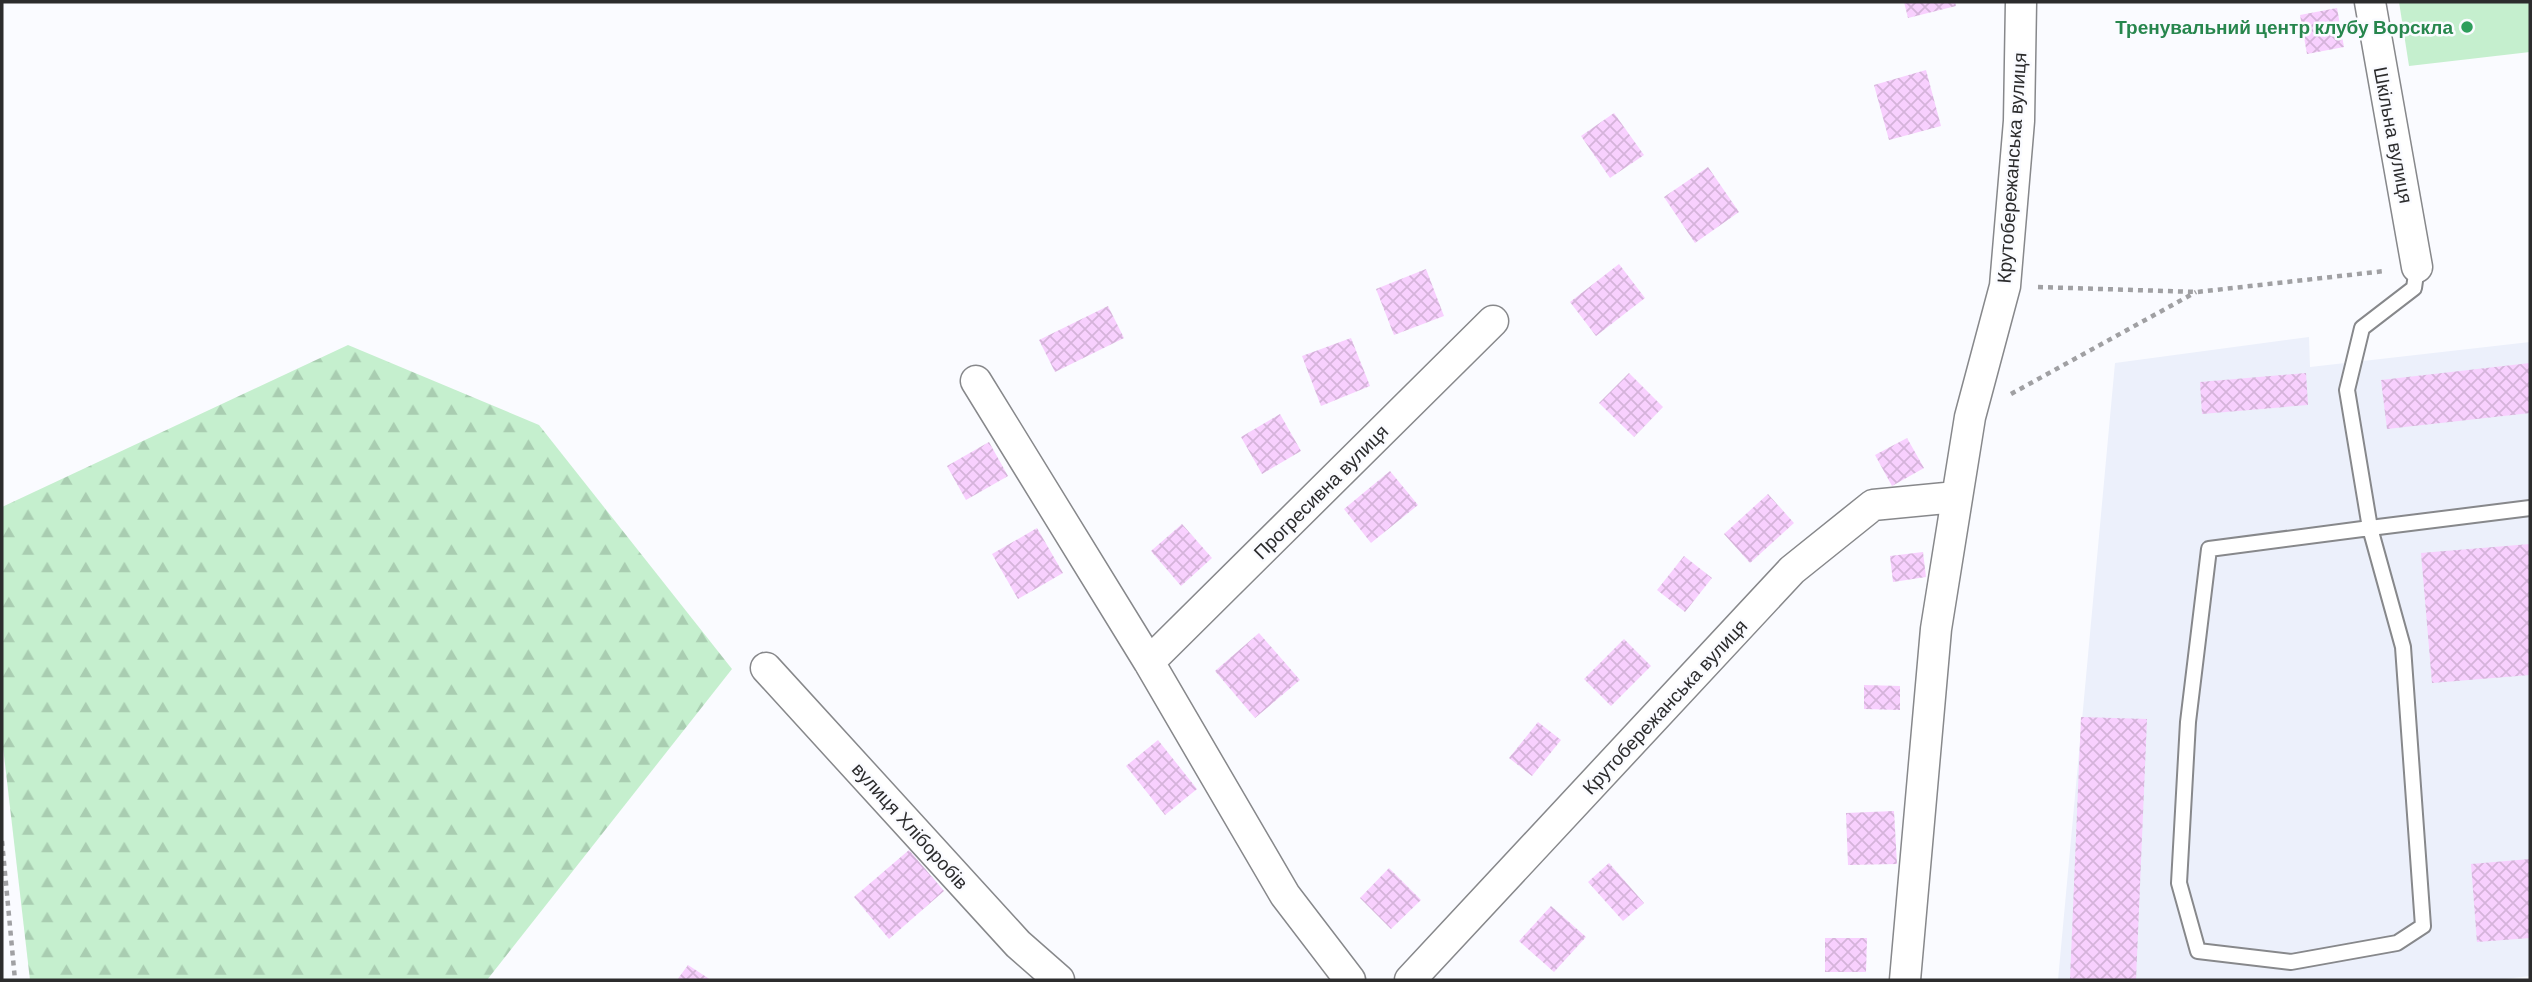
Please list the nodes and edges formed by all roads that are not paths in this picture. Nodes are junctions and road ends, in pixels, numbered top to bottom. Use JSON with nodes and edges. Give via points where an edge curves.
{"nodes":[{"id":1,"x":2021,"y":2,"type":"edge"},
{"id":2,"x":2370,"y":2,"type":"edge"},
{"id":3,"x":2417,"y":267,"type":"joint"},
{"id":4,"x":1493,"y":321,"type":"dead end"},
{"id":5,"x":976,"y":381,"type":"dead end"},
{"id":6,"x":1956,"y":497,"type":"junction"},
{"id":7,"x":2530,"y":508,"type":"edge"},
{"id":8,"x":2370,"y":528,"type":"junction"},
{"id":9,"x":1149,"y":662,"type":"junction"},
{"id":10,"x":766,"y":668,"type":"dead end"},
{"id":11,"x":1059,"y":980,"type":"edge"},
{"id":12,"x":1350,"y":980,"type":"edge"},
{"id":13,"x":1410,"y":980,"type":"edge"},
{"id":14,"x":1905,"y":980,"type":"edge"}],
"edges":[{"from":1,"to":6,"type":"street","name":"Крутобережанська вулиця","via":[[2019,121],[2005,286],[1969,417]]},
{"from":2,"to":3,"type":"street","name":"Шкільна вулиця"},
{"from":3,"to":8,"type":"lane","via":[[2414,288],[2362,328],[2347,390]]},
{"from":4,"to":9,"type":"street","name":"Прогресивна вулиця"},
{"from":5,"to":9,"type":"street"},
{"from":6,"to":13,"type":"street","name":"Крутобережанська вулиця","via":[[1873,505],[1792,570]]},
{"from":6,"to":14,"type":"street","name":"Крутобережанська вулиця","via":[[1936,629]]},
{"from":7,"to":8,"type":"lane"},
{"from":8,"to":8,"type":"lane","via":[[2209,549],[2188,722],[2179,883],[2198,951],[2291,962],[2397,943],[2423,926],[2403,648]]},
{"from":9,"to":12,"type":"street","via":[[1285,895]]},
{"from":10,"to":11,"type":"street","name":"вулиця Хліборобів","via":[[1018,944]]}]}
